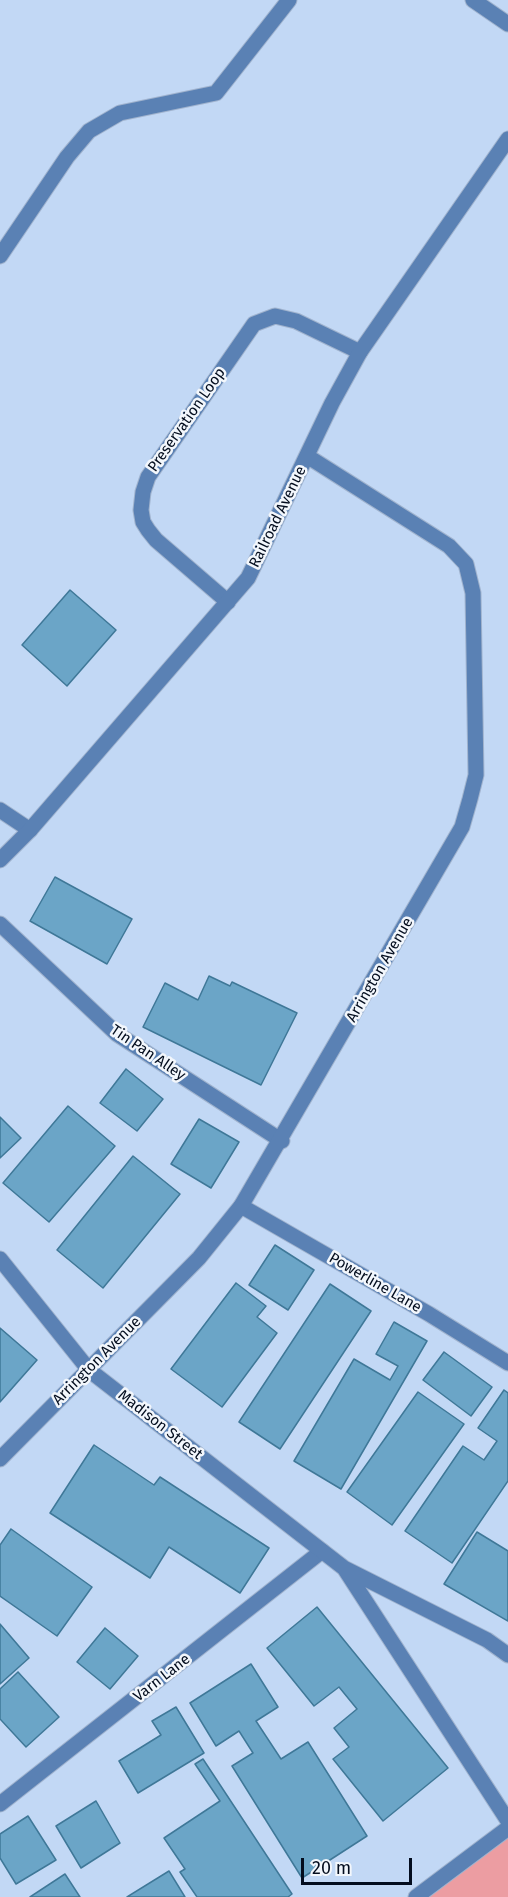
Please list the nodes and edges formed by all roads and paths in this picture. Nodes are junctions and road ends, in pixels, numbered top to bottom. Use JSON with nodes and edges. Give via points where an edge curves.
{"nodes":[{"id":1,"x":289,"y":0,"type":"edge"},
{"id":2,"x":473,"y":0,"type":"edge"},
{"id":3,"x":508,"y":24,"type":"edge"},
{"id":4,"x":508,"y":139,"type":"edge"},
{"id":5,"x":0,"y":256,"type":"edge"},
{"id":6,"x":360,"y":351,"type":"junction"},
{"id":7,"x":307,"y":456,"type":"junction"},
{"id":8,"x":228,"y":602,"type":"junction"},
{"id":9,"x":0,"y":810,"type":"edge"},
{"id":10,"x":30,"y":830,"type":"junction"},
{"id":11,"x":0,"y":860,"type":"edge"},
{"id":12,"x":0,"y":924,"type":"edge"},
{"id":13,"x":282,"y":1141,"type":"junction"},
{"id":14,"x":241,"y":1206,"type":"junction"},
{"id":15,"x":0,"y":1259,"type":"edge"},
{"id":16,"x":508,"y":1363,"type":"edge"},
{"id":17,"x":89,"y":1370,"type":"junction"},
{"id":18,"x":0,"y":1459,"type":"edge"},
{"id":19,"x":322,"y":1551,"type":"junction"},
{"id":20,"x":344,"y":1568,"type":"junction"},
{"id":21,"x":508,"y":1655,"type":"edge"},
{"id":22,"x":0,"y":1804,"type":"edge"},
{"id":23,"x":508,"y":1821,"type":"edge"},
{"id":24,"x":508,"y":1828,"type":"edge"},
{"id":25,"x":416,"y":1897,"type":"edge"}],
"edges":[{"from":1,"to":5,"type":"street","via":[[216,93],[120,113],[89,131]]},
{"from":2,"to":3,"type":"street"},
{"from":4,"to":6,"type":"street","name":"Railroad Avenue"},
{"from":6,"to":7,"type":"street","name":"Railroad Avenue"},
{"from":6,"to":8,"type":"street","name":"Preservation Loop","via":[[296,321],[275,316],[254,324],[148,477],[141,510],[148,530]]},
{"from":7,"to":8,"type":"street","name":"Railroad Avenue","via":[[248,578]]},
{"from":7,"to":13,"type":"street","name":"Arrington Avenue","via":[[449,546],[466,564],[473,593],[476,775],[462,827]]},
{"from":8,"to":10,"type":"street","name":"Railroad Avenue"},
{"from":9,"to":10,"type":"street"},
{"from":10,"to":11,"type":"street","name":"Railroad Avenue"},
{"from":12,"to":13,"type":"street","name":"Tin Pan Alley","via":[[117,1034]]},
{"from":13,"to":14,"type":"street","name":"Arrington Avenue"},
{"from":14,"to":16,"type":"street","name":"Powerline Lane"},
{"from":14,"to":17,"type":"street","name":"Arrington Avenue","via":[[199,1258]]},
{"from":15,"to":17,"type":"street","name":"Madison Street"},
{"from":17,"to":18,"type":"street","name":"Arrington Avenue"},
{"from":17,"to":19,"type":"street","name":"Madison Street"},
{"from":19,"to":20,"type":"street","name":"Madison Street"},
{"from":19,"to":22,"type":"street","name":"Varn Lane"},
{"from":20,"to":21,"type":"street","name":"Madison Street","via":[[487,1640]]},
{"from":20,"to":23,"type":"street","name":"Madison Street"},
{"from":24,"to":25,"type":"street"}]}
